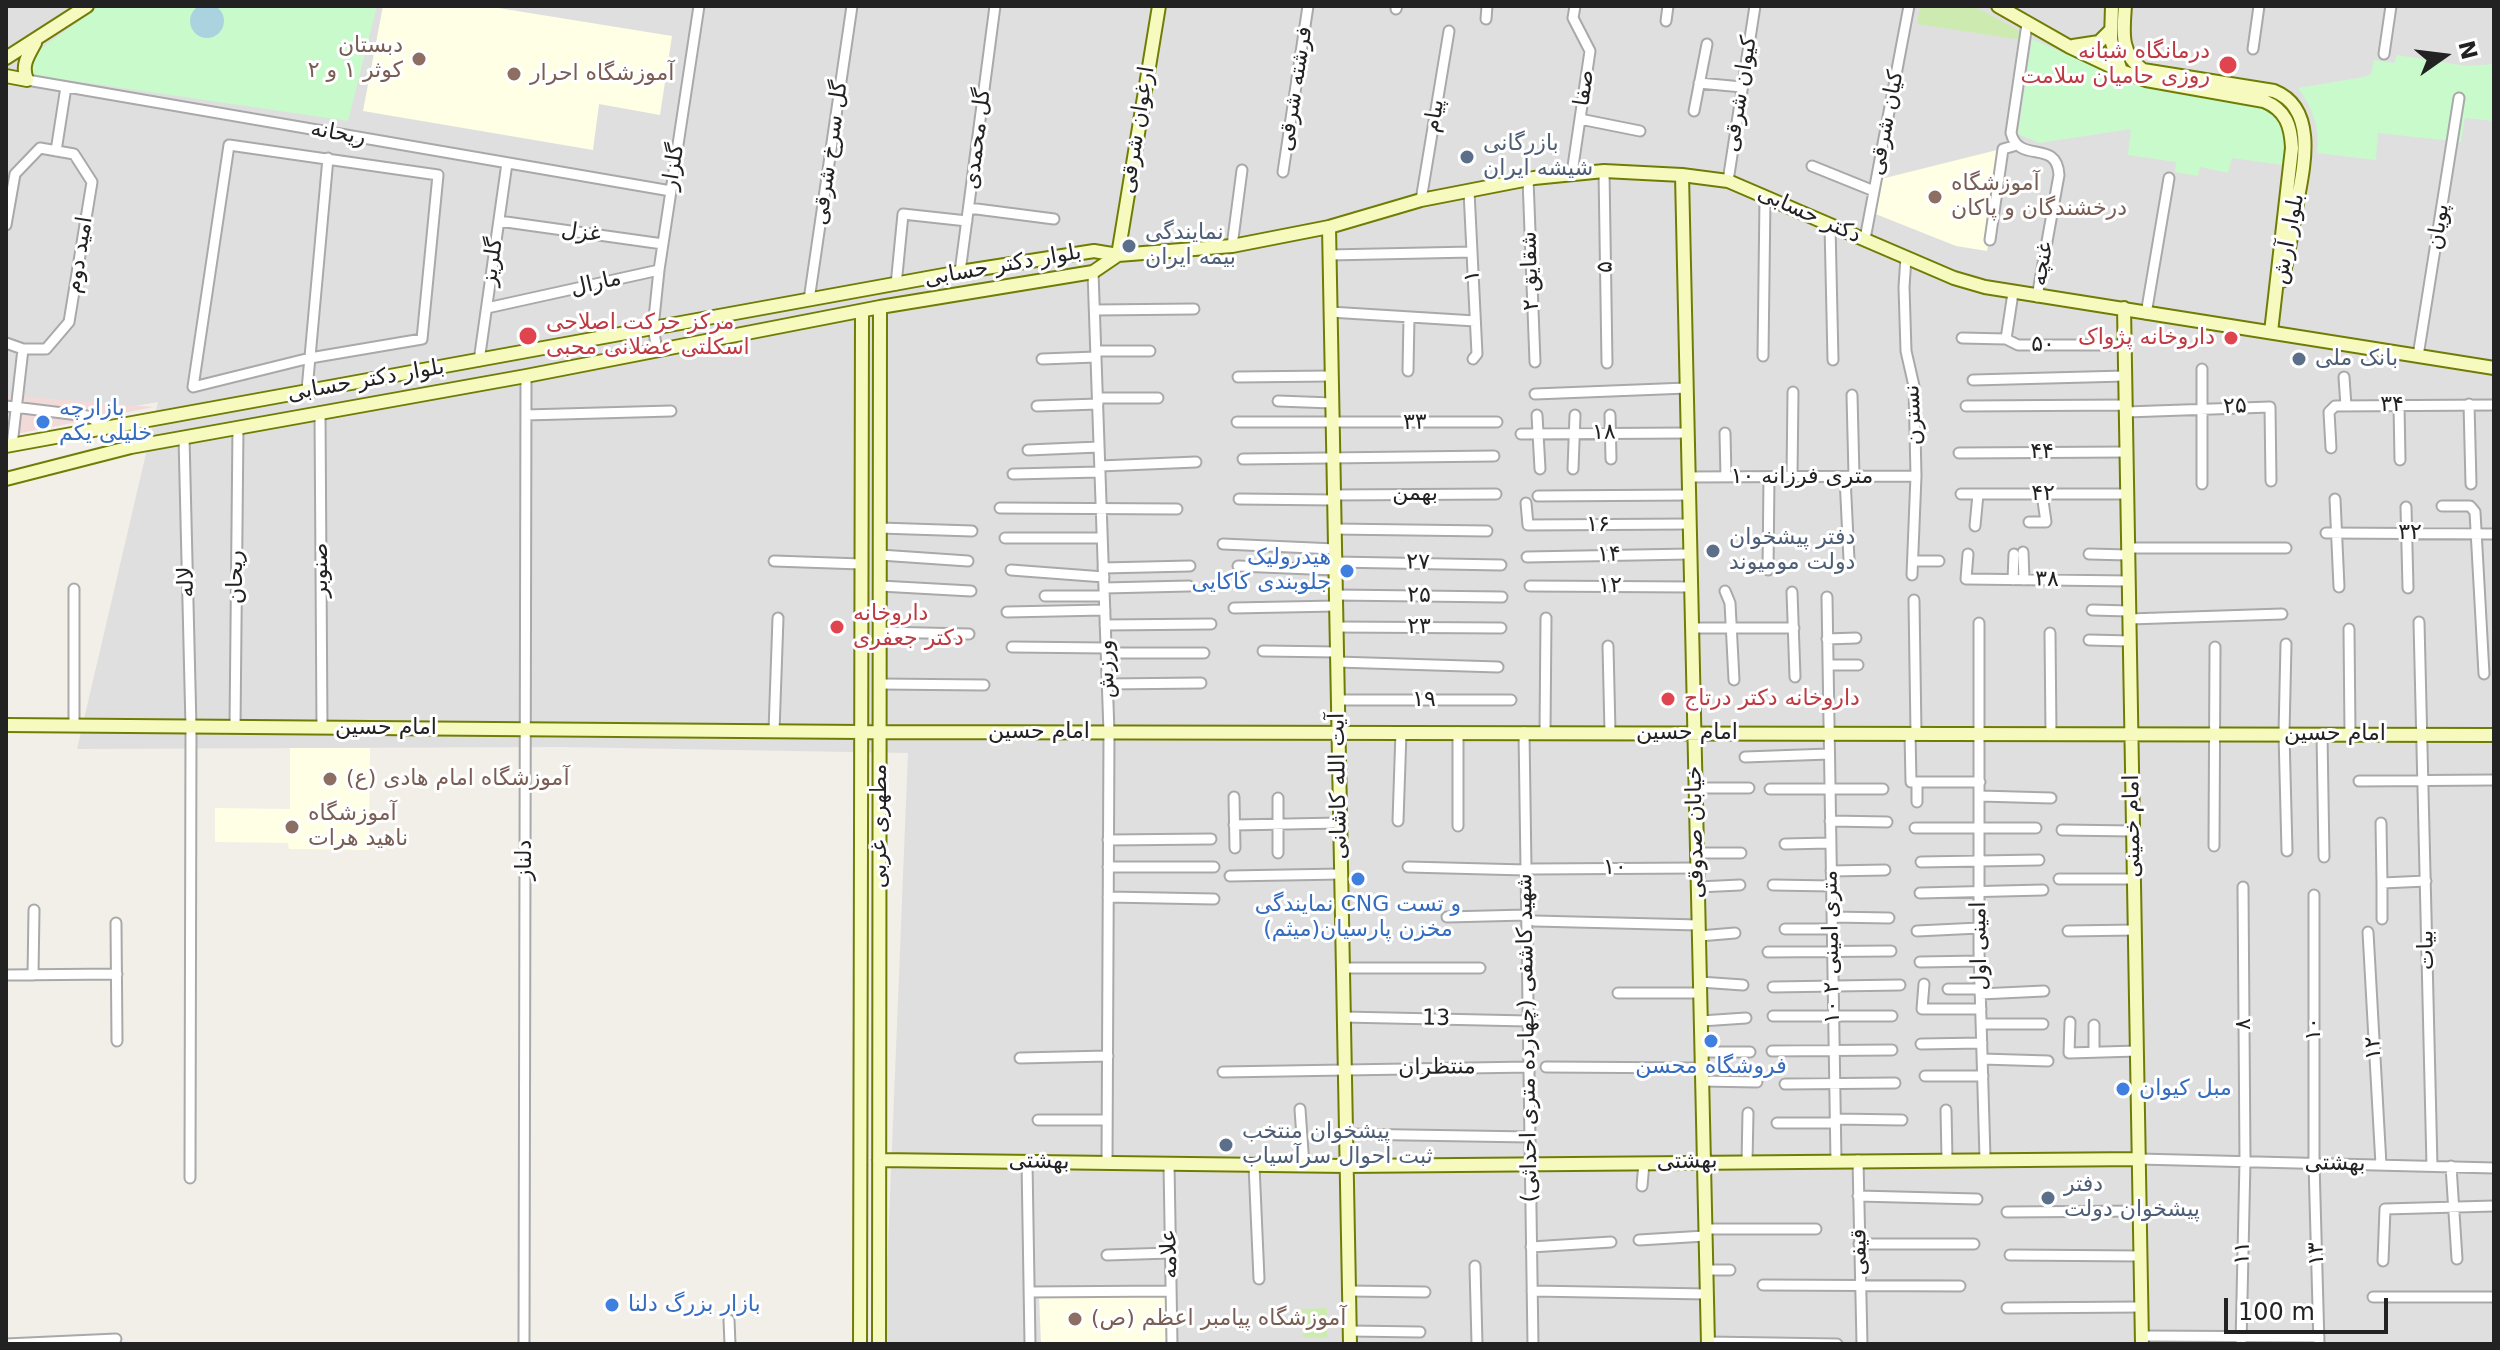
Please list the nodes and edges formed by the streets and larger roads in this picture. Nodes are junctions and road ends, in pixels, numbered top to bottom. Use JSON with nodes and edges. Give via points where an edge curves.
{"nodes":[{"id":1,"x":87,"y":6,"type":"edge"},
{"id":2,"x":699,"y":6,"type":"edge"},
{"id":3,"x":852,"y":6,"type":"edge"},
{"id":4,"x":995,"y":6,"type":"edge"},
{"id":5,"x":1159,"y":6,"type":"edge"},
{"id":6,"x":1308,"y":6,"type":"edge"},
{"id":7,"x":1487,"y":6,"type":"edge"},
{"id":8,"x":1575,"y":6,"type":"edge"},
{"id":9,"x":1668,"y":6,"type":"edge"},
{"id":10,"x":1755,"y":6,"type":"edge"},
{"id":11,"x":1909,"y":6,"type":"edge"},
{"id":12,"x":1998,"y":6,"type":"edge"},
{"id":13,"x":2112,"y":6,"type":"edge"},
{"id":14,"x":2125,"y":6,"type":"edge"},
{"id":15,"x":2259,"y":6,"type":"edge"},
{"id":16,"x":2391,"y":6,"type":"edge"},
{"id":17,"x":1486,"y":19,"type":"dead end"},
{"id":18,"x":1666,"y":21,"type":"dead end"},
{"id":19,"x":2027,"y":24,"type":"junction"},
{"id":20,"x":1449,"y":31,"type":"dead end"},
{"id":21,"x":2110,"y":31,"type":"junction"},
{"id":22,"x":36,"y":40,"type":"junction"},
{"id":23,"x":1707,"y":44,"type":"dead end"},
{"id":24,"x":2070,"y":47,"type":"junction"},
{"id":25,"x":2253,"y":49,"type":"dead end"},
{"id":26,"x":2384,"y":54,"type":"dead end"},
{"id":27,"x":6,"y":58,"type":"edge"},
{"id":28,"x":2121,"y":71,"type":"junction"},
{"id":29,"x":6,"y":76,"type":"edge"},
{"id":30,"x":27,"y":80,"type":"junction"},
{"id":31,"x":1699,"y":83,"type":"junction"},
{"id":32,"x":66,"y":87,"type":"junction"},
{"id":33,"x":1742,"y":87,"type":"junction"},
{"id":34,"x":2459,"y":98,"type":"dead end"},
{"id":35,"x":1694,"y":111,"type":"dead end"},
{"id":36,"x":1580,"y":119,"type":"junction"},
{"id":37,"x":1640,"y":131,"type":"dead end"},
{"id":38,"x":2017,"y":145,"type":"junction"},
{"id":39,"x":56,"y":151,"type":"junction"},
{"id":40,"x":328,"y":158,"type":"junction"},
{"id":41,"x":507,"y":163,"type":"junction"},
{"id":42,"x":1812,"y":166,"type":"dead end"},
{"id":43,"x":1242,"y":170,"type":"dead end"},
{"id":44,"x":1604,"y":171,"type":"junction"},
{"id":45,"x":1283,"y":172,"type":"dead end"},
{"id":46,"x":1572,"y":173,"type":"junction"},
{"id":47,"x":1682,"y":175,"type":"junction"},
{"id":48,"x":2169,"y":178,"type":"dead end"},
{"id":49,"x":1528,"y":179,"type":"junction"},
{"id":50,"x":1728,"y":181,"type":"junction"},
{"id":51,"x":671,"y":191,"type":"junction"},
{"id":52,"x":1469,"y":191,"type":"junction"},
{"id":53,"x":1874,"y":191,"type":"junction"},
{"id":54,"x":1765,"y":198,"type":"junction"},
{"id":55,"x":1421,"y":200,"type":"junction"},
{"id":56,"x":969,"y":208,"type":"junction"},
{"id":57,"x":1054,"y":219,"type":"dead end"},
{"id":58,"x":499,"y":221,"type":"junction"},
{"id":59,"x":967,"y":221,"type":"junction"},
{"id":60,"x":6,"y":225,"type":"edge"},
{"id":61,"x":1830,"y":225,"type":"junction"},
{"id":62,"x":1329,"y":227,"type":"junction"},
{"id":63,"x":1865,"y":239,"type":"junction"},
{"id":64,"x":1990,"y":240,"type":"dead end"},
{"id":65,"x":663,"y":244,"type":"junction"},
{"id":66,"x":1232,"y":246,"type":"junction"},
{"id":67,"x":1472,"y":252,"type":"junction"},
{"id":68,"x":1118,"y":255,"type":"junction"},
{"id":69,"x":1329,"y":255,"type":"junction"},
{"id":70,"x":1906,"y":257,"type":"junction"},
{"id":71,"x":659,"y":270,"type":"junction"},
{"id":72,"x":960,"y":272,"type":"junction"},
{"id":73,"x":1093,"y":272,"type":"junction"},
{"id":74,"x":896,"y":285,"type":"junction"},
{"id":75,"x":2013,"y":293,"type":"junction"},
{"id":76,"x":2037,"y":297,"type":"junction"},
{"id":77,"x":809,"y":300,"type":"junction"},
{"id":78,"x":880,"y":307,"type":"junction"},
{"id":79,"x":487,"y":308,"type":"junction"},
{"id":80,"x":2124,"y":308,"type":"junction"},
{"id":81,"x":1194,"y":309,"type":"dead end"},
{"id":82,"x":1095,"y":310,"type":"junction"},
{"id":83,"x":862,"y":311,"type":"junction"},
{"id":84,"x":2273,"y":311,"type":"junction"},
{"id":85,"x":1330,"y":312,"type":"junction"},
{"id":86,"x":2146,"y":314,"type":"junction"},
{"id":87,"x":1409,"y":317,"type":"junction"},
{"id":88,"x":1475,"y":321,"type":"junction"},
{"id":89,"x":653,"y":328,"type":"junction"},
{"id":90,"x":2271,"y":332,"type":"junction"},
{"id":91,"x":1962,"y":338,"type":"dead end"},
{"id":92,"x":2006,"y":339,"type":"junction"},
{"id":93,"x":6,"y":343,"type":"edge"},
{"id":94,"x":2125,"y":345,"type":"junction"},
{"id":95,"x":23,"y":349,"type":"junction"},
{"id":96,"x":657,"y":349,"type":"junction"},
{"id":97,"x":862,"y":350,"type":"junction"},
{"id":98,"x":880,"y":351,"type":"junction"},
{"id":99,"x":1150,"y":351,"type":"dead end"},
{"id":100,"x":1096,"y":354,"type":"junction"},
{"id":101,"x":1763,"y":356,"type":"dead end"},
{"id":102,"x":2418,"y":356,"type":"junction"},
{"id":103,"x":310,"y":358,"type":"junction"},
{"id":104,"x":1042,"y":359,"type":"dead end"},
{"id":105,"x":1473,"y":359,"type":"dead end"},
{"id":106,"x":1833,"y":360,"type":"dead end"},
{"id":107,"x":479,"y":361,"type":"junction"},
{"id":108,"x":1535,"y":362,"type":"dead end"},
{"id":109,"x":1607,"y":363,"type":"dead end"},
{"id":110,"x":2494,"y":368,"type":"edge"},
{"id":111,"x":2202,"y":369,"type":"dead end"},
{"id":112,"x":1408,"y":371,"type":"dead end"},
{"id":113,"x":2128,"y":372,"type":"junction"},
{"id":114,"x":526,"y":376,"type":"junction"},
{"id":115,"x":1331,"y":376,"type":"junction"},
{"id":116,"x":1238,"y":377,"type":"dead end"},
{"id":117,"x":2344,"y":377,"type":"dead end"},
{"id":118,"x":1973,"y":380,"type":"dead end"},
{"id":119,"x":1687,"y":388,"type":"junction"},
{"id":120,"x":307,"y":390,"type":"junction"},
{"id":121,"x":1793,"y":392,"type":"dead end"},
{"id":122,"x":1535,"y":394,"type":"dead end"},
{"id":123,"x":1852,"y":395,"type":"dead end"},
{"id":124,"x":1158,"y":398,"type":"dead end"},
{"id":125,"x":1098,"y":401,"type":"junction"},
{"id":126,"x":1278,"y":401,"type":"dead end"},
{"id":127,"x":1332,"y":403,"type":"junction"},
{"id":128,"x":2469,"y":404,"type":"junction"},
{"id":129,"x":2399,"y":405,"type":"junction"},
{"id":130,"x":2494,"y":405,"type":"edge"},
{"id":131,"x":6,"y":406,"type":"edge"},
{"id":132,"x":1037,"y":406,"type":"dead end"},
{"id":133,"x":1966,"y":406,"type":"dead end"},
{"id":134,"x":2346,"y":406,"type":"junction"},
{"id":135,"x":17,"y":407,"type":"junction"},
{"id":136,"x":2126,"y":408,"type":"junction"},
{"id":137,"x":2202,"y":409,"type":"junction"},
{"id":138,"x":671,"y":411,"type":"dead end"},
{"id":139,"x":320,"y":412,"type":"junction"},
{"id":140,"x":526,"y":415,"type":"junction"},
{"id":141,"x":1537,"y":415,"type":"dead end"},
{"id":142,"x":1575,"y":415,"type":"dead end"},
{"id":143,"x":1610,"y":415,"type":"dead end"},
{"id":144,"x":1237,"y":422,"type":"dead end"},
{"id":145,"x":1497,"y":422,"type":"dead end"},
{"id":146,"x":1332,"y":424,"type":"junction"},
{"id":147,"x":238,"y":427,"type":"junction"},
{"id":148,"x":108,"y":428,"type":"junction"},
{"id":149,"x":1610,"y":433,"type":"junction"},
{"id":150,"x":1688,"y":433,"type":"junction"},
{"id":151,"x":1725,"y":433,"type":"dead end"},
{"id":152,"x":1521,"y":434,"type":"dead end"},
{"id":153,"x":1538,"y":434,"type":"junction"},
{"id":154,"x":1574,"y":434,"type":"junction"},
{"id":155,"x":184,"y":437,"type":"junction"},
{"id":156,"x":9,"y":446,"type":"edge"},
{"id":157,"x":1099,"y":447,"type":"junction"},
{"id":158,"x":2331,"y":448,"type":"dead end"},
{"id":159,"x":1028,"y":450,"type":"dead end"},
{"id":160,"x":2126,"y":452,"type":"junction"},
{"id":161,"x":1959,"y":453,"type":"dead end"},
{"id":162,"x":1494,"y":456,"type":"dead end"},
{"id":163,"x":1333,"y":458,"type":"junction"},
{"id":164,"x":1243,"y":459,"type":"dead end"},
{"id":165,"x":1611,"y":459,"type":"dead end"},
{"id":166,"x":2400,"y":460,"type":"dead end"},
{"id":167,"x":1196,"y":462,"type":"dead end"},
{"id":168,"x":1100,"y":469,"type":"junction"},
{"id":169,"x":1540,"y":469,"type":"dead end"},
{"id":170,"x":1573,"y":469,"type":"dead end"},
{"id":171,"x":28,"y":473,"type":"junction"},
{"id":172,"x":1013,"y":474,"type":"dead end"},
{"id":173,"x":1850,"y":476,"type":"junction"},
{"id":174,"x":1916,"y":476,"type":"junction"},
{"id":175,"x":1689,"y":477,"type":"junction"},
{"id":176,"x":1726,"y":477,"type":"junction"},
{"id":177,"x":1769,"y":477,"type":"junction"},
{"id":178,"x":1792,"y":477,"type":"junction"},
{"id":179,"x":6,"y":479,"type":"edge"},
{"id":180,"x":2271,"y":481,"type":"dead end"},
{"id":181,"x":2202,"y":484,"type":"dead end"},
{"id":182,"x":2471,"y":484,"type":"dead end"},
{"id":183,"x":6,"y":487,"type":"edge"},
{"id":184,"x":1496,"y":494,"type":"dead end"},
{"id":185,"x":1961,"y":494,"type":"dead end"},
{"id":186,"x":1978,"y":494,"type":"junction"},
{"id":187,"x":2042,"y":494,"type":"junction"},
{"id":188,"x":2126,"y":494,"type":"junction"},
{"id":189,"x":1689,"y":495,"type":"junction"},
{"id":190,"x":1538,"y":496,"type":"dead end"},
{"id":191,"x":1334,"y":497,"type":"junction"},
{"id":192,"x":1239,"y":499,"type":"dead end"},
{"id":193,"x":2335,"y":499,"type":"dead end"},
{"id":194,"x":1526,"y":503,"type":"dead end"},
{"id":195,"x":2442,"y":506,"type":"dead end"},
{"id":196,"x":2406,"y":507,"type":"dead end"},
{"id":197,"x":1000,"y":508,"type":"dead end"},
{"id":198,"x":1101,"y":508,"type":"junction"},
{"id":199,"x":1177,"y":509,"type":"dead end"},
{"id":200,"x":2029,"y":522,"type":"dead end"},
{"id":201,"x":1690,"y":524,"type":"junction"},
{"id":202,"x":1975,"y":526,"type":"dead end"},
{"id":203,"x":880,"y":528,"type":"junction"},
{"id":204,"x":1334,"y":529,"type":"junction"},
{"id":205,"x":972,"y":531,"type":"dead end"},
{"id":206,"x":1487,"y":531,"type":"dead end"},
{"id":207,"x":2326,"y":533,"type":"dead end"},
{"id":208,"x":2338,"y":533,"type":"junction"},
{"id":209,"x":2407,"y":533,"type":"junction"},
{"id":210,"x":2474,"y":534,"type":"junction"},
{"id":211,"x":2494,"y":534,"type":"edge"},
{"id":212,"x":1005,"y":538,"type":"dead end"},
{"id":213,"x":1102,"y":538,"type":"junction"},
{"id":214,"x":1223,"y":544,"type":"dead end"},
{"id":215,"x":2286,"y":548,"type":"dead end"},
{"id":216,"x":2128,"y":551,"type":"junction"},
{"id":217,"x":2018,"y":553,"type":"dead end"},
{"id":218,"x":1690,"y":554,"type":"junction"},
{"id":219,"x":1968,"y":554,"type":"dead end"},
{"id":220,"x":2089,"y":554,"type":"dead end"},
{"id":221,"x":880,"y":555,"type":"junction"},
{"id":222,"x":1527,"y":557,"type":"dead end"},
{"id":223,"x":1335,"y":560,"type":"junction"},
{"id":224,"x":1849,"y":560,"type":"dead end"},
{"id":225,"x":774,"y":561,"type":"dead end"},
{"id":226,"x":968,"y":561,"type":"dead end"},
{"id":227,"x":1914,"y":561,"type":"junction"},
{"id":228,"x":1939,"y":561,"type":"dead end"},
{"id":229,"x":861,"y":564,"type":"junction"},
{"id":230,"x":1501,"y":565,"type":"dead end"},
{"id":231,"x":1190,"y":566,"type":"dead end"},
{"id":232,"x":1238,"y":566,"type":"dead end"},
{"id":233,"x":1011,"y":570,"type":"dead end"},
{"id":234,"x":1768,"y":570,"type":"dead end"},
{"id":235,"x":1912,"y":575,"type":"dead end"},
{"id":236,"x":2018,"y":580,"type":"junction"},
{"id":237,"x":2129,"y":581,"type":"junction"},
{"id":238,"x":1104,"y":582,"type":"junction"},
{"id":239,"x":880,"y":586,"type":"junction"},
{"id":240,"x":1189,"y":586,"type":"dead end"},
{"id":241,"x":1530,"y":586,"type":"dead end"},
{"id":242,"x":1691,"y":587,"type":"junction"},
{"id":243,"x":2339,"y":587,"type":"dead end"},
{"id":244,"x":2408,"y":588,"type":"dead end"},
{"id":245,"x":74,"y":589,"type":"dead end"},
{"id":246,"x":971,"y":591,"type":"dead end"},
{"id":247,"x":1725,"y":591,"type":"dead end"},
{"id":248,"x":1792,"y":592,"type":"dead end"},
{"id":249,"x":1045,"y":596,"type":"dead end"},
{"id":250,"x":1502,"y":597,"type":"dead end"},
{"id":251,"x":1827,"y":597,"type":"dead end"},
{"id":252,"x":1914,"y":600,"type":"dead end"},
{"id":253,"x":1336,"y":601,"type":"junction"},
{"id":254,"x":1234,"y":608,"type":"dead end"},
{"id":255,"x":1105,"y":610,"type":"junction"},
{"id":256,"x":2092,"y":610,"type":"dead end"},
{"id":257,"x":1007,"y":612,"type":"dead end"},
{"id":258,"x":2282,"y":614,"type":"dead end"},
{"id":259,"x":2129,"y":615,"type":"junction"},
{"id":260,"x":778,"y":618,"type":"dead end"},
{"id":261,"x":1546,"y":618,"type":"dead end"},
{"id":262,"x":2419,"y":622,"type":"dead end"},
{"id":263,"x":1979,"y":623,"type":"dead end"},
{"id":264,"x":1211,"y":624,"type":"dead end"},
{"id":265,"x":1105,"y":625,"type":"junction"},
{"id":266,"x":1336,"y":627,"type":"junction"},
{"id":267,"x":1501,"y":628,"type":"dead end"},
{"id":268,"x":1692,"y":628,"type":"junction"},
{"id":269,"x":1731,"y":628,"type":"junction"},
{"id":270,"x":1794,"y":628,"type":"junction"},
{"id":271,"x":2349,"y":629,"type":"dead end"},
{"id":272,"x":880,"y":632,"type":"junction"},
{"id":273,"x":2050,"y":633,"type":"dead end"},
{"id":274,"x":969,"y":634,"type":"dead end"},
{"id":275,"x":1856,"y":638,"type":"dead end"},
{"id":276,"x":1827,"y":639,"type":"junction"},
{"id":277,"x":2089,"y":640,"type":"dead end"},
{"id":278,"x":2130,"y":641,"type":"junction"},
{"id":279,"x":2286,"y":644,"type":"dead end"},
{"id":280,"x":1608,"y":646,"type":"dead end"},
{"id":281,"x":1012,"y":647,"type":"dead end"},
{"id":282,"x":2215,"y":647,"type":"dead end"},
{"id":283,"x":1106,"y":650,"type":"junction"},
{"id":284,"x":1263,"y":651,"type":"dead end"},
{"id":285,"x":1204,"y":653,"type":"dead end"},
{"id":286,"x":1337,"y":657,"type":"junction"},
{"id":287,"x":1828,"y":665,"type":"junction"},
{"id":288,"x":1858,"y":665,"type":"dead end"},
{"id":289,"x":1498,"y":667,"type":"dead end"},
{"id":290,"x":2484,"y":674,"type":"dead end"},
{"id":291,"x":1795,"y":677,"type":"dead end"},
{"id":292,"x":1734,"y":680,"type":"dead end"},
{"id":293,"x":1201,"y":683,"type":"dead end"},
{"id":294,"x":880,"y":684,"type":"junction"},
{"id":295,"x":1107,"y":684,"type":"junction"},
{"id":296,"x":984,"y":685,"type":"dead end"},
{"id":297,"x":1338,"y":700,"type":"junction"},
{"id":298,"x":1511,"y":700,"type":"dead end"},
{"id":299,"x":6,"y":725,"type":"edge"},
{"id":300,"x":74,"y":726,"type":"junction"},
{"id":301,"x":191,"y":727,"type":"junction"},
{"id":302,"x":235,"y":727,"type":"junction"},
{"id":303,"x":322,"y":728,"type":"junction"},
{"id":304,"x":525,"y":729,"type":"junction"},
{"id":305,"x":774,"y":731,"type":"junction"},
{"id":306,"x":861,"y":732,"type":"junction"},
{"id":307,"x":880,"y":732,"type":"junction"},
{"id":308,"x":1109,"y":732,"type":"junction"},
{"id":309,"x":1338,"y":732,"type":"junction"},
{"id":310,"x":1401,"y":732,"type":"junction"},
{"id":311,"x":1458,"y":732,"type":"junction"},
{"id":312,"x":1524,"y":732,"type":"junction"},
{"id":313,"x":1545,"y":732,"type":"junction"},
{"id":314,"x":1610,"y":732,"type":"junction"},
{"id":315,"x":1694,"y":733,"type":"junction"},
{"id":316,"x":1828,"y":733,"type":"junction"},
{"id":317,"x":1913,"y":733,"type":"junction"},
{"id":318,"x":1980,"y":733,"type":"junction"},
{"id":319,"x":2051,"y":734,"type":"junction"},
{"id":320,"x":2132,"y":734,"type":"junction"},
{"id":321,"x":2213,"y":734,"type":"junction"},
{"id":322,"x":2284,"y":734,"type":"junction"},
{"id":323,"x":2322,"y":734,"type":"junction"},
{"id":324,"x":2350,"y":734,"type":"junction"},
{"id":325,"x":2423,"y":734,"type":"junction"},
{"id":326,"x":2494,"y":735,"type":"edge"},
{"id":327,"x":1829,"y":754,"type":"junction"},
{"id":328,"x":1745,"y":757,"type":"dead end"},
{"id":329,"x":2494,"y":780,"type":"edge"},
{"id":330,"x":2359,"y":781,"type":"dead end"},
{"id":331,"x":2424,"y":781,"type":"junction"},
{"id":332,"x":1917,"y":782,"type":"junction"},
{"id":333,"x":1980,"y":782,"type":"junction"},
{"id":334,"x":1829,"y":787,"type":"junction"},
{"id":335,"x":1696,"y":788,"type":"junction"},
{"id":336,"x":1749,"y":788,"type":"dead end"},
{"id":337,"x":1770,"y":789,"type":"dead end"},
{"id":338,"x":1883,"y":789,"type":"dead end"},
{"id":339,"x":1980,"y":796,"type":"junction"},
{"id":340,"x":1234,"y":797,"type":"dead end"},
{"id":341,"x":1278,"y":798,"type":"dead end"},
{"id":342,"x":2051,"y":798,"type":"dead end"},
{"id":343,"x":1917,"y":802,"type":"dead end"},
{"id":344,"x":1398,"y":821,"type":"dead end"},
{"id":345,"x":1830,"y":821,"type":"junction"},
{"id":346,"x":1887,"y":822,"type":"dead end"},
{"id":347,"x":1340,"y":823,"type":"junction"},
{"id":348,"x":2381,"y":823,"type":"dead end"},
{"id":349,"x":1279,"y":824,"type":"junction"},
{"id":350,"x":1234,"y":825,"type":"junction"},
{"id":351,"x":1458,"y":826,"type":"dead end"},
{"id":352,"x":1915,"y":828,"type":"dead end"},
{"id":353,"x":2036,"y":828,"type":"dead end"},
{"id":354,"x":1980,"y":829,"type":"junction"},
{"id":355,"x":2062,"y":830,"type":"dead end"},
{"id":356,"x":2133,"y":831,"type":"junction"},
{"id":357,"x":1211,"y":839,"type":"dead end"},
{"id":358,"x":1108,"y":840,"type":"junction"},
{"id":359,"x":1830,"y":843,"type":"junction"},
{"id":360,"x":1785,"y":844,"type":"dead end"},
{"id":361,"x":2214,"y":846,"type":"dead end"},
{"id":362,"x":1235,"y":848,"type":"dead end"},
{"id":363,"x":2287,"y":851,"type":"dead end"},
{"id":364,"x":1278,"y":853,"type":"dead end"},
{"id":365,"x":1697,"y":853,"type":"junction"},
{"id":366,"x":1741,"y":853,"type":"dead end"},
{"id":367,"x":2324,"y":857,"type":"dead end"},
{"id":368,"x":1979,"y":860,"type":"junction"},
{"id":369,"x":2039,"y":860,"type":"dead end"},
{"id":370,"x":1921,"y":862,"type":"dead end"},
{"id":371,"x":1108,"y":867,"type":"junction"},
{"id":372,"x":1214,"y":867,"type":"dead end"},
{"id":373,"x":1408,"y":867,"type":"dead end"},
{"id":374,"x":1697,"y":868,"type":"junction"},
{"id":375,"x":1529,"y":870,"type":"junction"},
{"id":376,"x":1885,"y":870,"type":"dead end"},
{"id":377,"x":1831,"y":871,"type":"junction"},
{"id":378,"x":1341,"y":874,"type":"junction"},
{"id":379,"x":1230,"y":876,"type":"dead end"},
{"id":380,"x":2059,"y":879,"type":"dead end"},
{"id":381,"x":2134,"y":879,"type":"junction"},
{"id":382,"x":2426,"y":881,"type":"junction"},
{"id":383,"x":2382,"y":883,"type":"junction"},
{"id":384,"x":1740,"y":885,"type":"dead end"},
{"id":385,"x":1773,"y":885,"type":"dead end"},
{"id":386,"x":1831,"y":886,"type":"junction"},
{"id":387,"x":1698,"y":887,"type":"junction"},
{"id":388,"x":2243,"y":887,"type":"dead end"},
{"id":389,"x":2043,"y":890,"type":"dead end"},
{"id":390,"x":1979,"y":891,"type":"junction"},
{"id":391,"x":1920,"y":893,"type":"dead end"},
{"id":392,"x":2314,"y":895,"type":"dead end"},
{"id":393,"x":1108,"y":897,"type":"junction"},
{"id":394,"x":1214,"y":899,"type":"dead end"},
{"id":395,"x":34,"y":910,"type":"dead end"},
{"id":396,"x":1447,"y":917,"type":"dead end"},
{"id":397,"x":1832,"y":917,"type":"junction"},
{"id":398,"x":1530,"y":918,"type":"junction"},
{"id":399,"x":1889,"y":918,"type":"dead end"},
{"id":400,"x":2382,"y":919,"type":"dead end"},
{"id":401,"x":116,"y":923,"type":"dead end"},
{"id":402,"x":1979,"y":928,"type":"junction"},
{"id":403,"x":1785,"y":929,"type":"dead end"},
{"id":404,"x":1832,"y":929,"type":"junction"},
{"id":405,"x":1699,"y":930,"type":"junction"},
{"id":406,"x":2135,"y":930,"type":"junction"},
{"id":407,"x":1917,"y":931,"type":"dead end"},
{"id":408,"x":2068,"y":931,"type":"dead end"},
{"id":409,"x":2368,"y":932,"type":"dead end"},
{"id":410,"x":1735,"y":933,"type":"dead end"},
{"id":411,"x":1832,"y":951,"type":"junction"},
{"id":412,"x":1891,"y":951,"type":"dead end"},
{"id":413,"x":1768,"y":952,"type":"dead end"},
{"id":414,"x":1980,"y":961,"type":"junction"},
{"id":415,"x":1920,"y":962,"type":"dead end"},
{"id":416,"x":1343,"y":968,"type":"junction"},
{"id":417,"x":1480,"y":968,"type":"dead end"},
{"id":418,"x":117,"y":974,"type":"junction"},
{"id":419,"x":6,"y":975,"type":"edge"},
{"id":420,"x":33,"y":975,"type":"junction"},
{"id":421,"x":1924,"y":984,"type":"dead end"},
{"id":422,"x":1743,"y":985,"type":"dead end"},
{"id":423,"x":1900,"y":985,"type":"dead end"},
{"id":424,"x":1833,"y":986,"type":"junction"},
{"id":425,"x":1773,"y":987,"type":"dead end"},
{"id":426,"x":1700,"y":988,"type":"junction"},
{"id":427,"x":1948,"y":989,"type":"dead end"},
{"id":428,"x":2044,"y":991,"type":"dead end"},
{"id":429,"x":1980,"y":992,"type":"junction"},
{"id":430,"x":1618,"y":993,"type":"dead end"},
{"id":431,"x":1981,"y":1009,"type":"junction"},
{"id":432,"x":1773,"y":1016,"type":"dead end"},
{"id":433,"x":1833,"y":1016,"type":"junction"},
{"id":434,"x":1892,"y":1016,"type":"dead end"},
{"id":435,"x":1344,"y":1017,"type":"junction"},
{"id":436,"x":1746,"y":1018,"type":"dead end"},
{"id":437,"x":1528,"y":1021,"type":"junction"},
{"id":438,"x":1701,"y":1021,"type":"junction"},
{"id":439,"x":2070,"y":1022,"type":"dead end"},
{"id":440,"x":1981,"y":1024,"type":"junction"},
{"id":441,"x":2043,"y":1024,"type":"dead end"},
{"id":442,"x":2094,"y":1025,"type":"dead end"},
{"id":443,"x":117,"y":1041,"type":"dead end"},
{"id":444,"x":1982,"y":1043,"type":"junction"},
{"id":445,"x":1921,"y":1044,"type":"dead end"},
{"id":446,"x":1834,"y":1050,"type":"junction"},
{"id":447,"x":1892,"y":1050,"type":"dead end"},
{"id":448,"x":1772,"y":1051,"type":"dead end"},
{"id":449,"x":2137,"y":1051,"type":"junction"},
{"id":450,"x":1701,"y":1052,"type":"junction"},
{"id":451,"x":1750,"y":1052,"type":"dead end"},
{"id":452,"x":2094,"y":1052,"type":"junction"},
{"id":453,"x":1108,"y":1056,"type":"junction"},
{"id":454,"x":1020,"y":1058,"type":"dead end"},
{"id":455,"x":1982,"y":1059,"type":"junction"},
{"id":456,"x":2048,"y":1061,"type":"dead end"},
{"id":457,"x":1529,"y":1067,"type":"junction"},
{"id":458,"x":1546,"y":1067,"type":"dead end"},
{"id":459,"x":1345,"y":1069,"type":"junction"},
{"id":460,"x":1223,"y":1072,"type":"dead end"},
{"id":461,"x":1702,"y":1074,"type":"junction"},
{"id":462,"x":1925,"y":1076,"type":"dead end"},
{"id":463,"x":1983,"y":1076,"type":"junction"},
{"id":464,"x":1757,"y":1082,"type":"dead end"},
{"id":465,"x":1834,"y":1083,"type":"junction"},
{"id":466,"x":1895,"y":1083,"type":"dead end"},
{"id":467,"x":1785,"y":1084,"type":"dead end"},
{"id":468,"x":1300,"y":1109,"type":"dead end"},
{"id":469,"x":1946,"y":1110,"type":"dead end"},
{"id":470,"x":1748,"y":1113,"type":"dead end"},
{"id":471,"x":1038,"y":1120,"type":"dead end"},
{"id":472,"x":1107,"y":1120,"type":"junction"},
{"id":473,"x":1902,"y":1120,"type":"dead end"},
{"id":474,"x":1835,"y":1121,"type":"junction"},
{"id":475,"x":1777,"y":1123,"type":"dead end"},
{"id":476,"x":1346,"y":1134,"type":"junction"},
{"id":477,"x":1530,"y":1137,"type":"junction"},
{"id":478,"x":1985,"y":1158,"type":"junction"},
{"id":479,"x":1947,"y":1159,"type":"junction"},
{"id":480,"x":2139,"y":1159,"type":"junction"},
{"id":481,"x":879,"y":1160,"type":"junction"},
{"id":482,"x":1858,"y":1160,"type":"junction"},
{"id":483,"x":1836,"y":1161,"type":"junction"},
{"id":484,"x":2245,"y":1161,"type":"junction"},
{"id":485,"x":1027,"y":1162,"type":"junction"},
{"id":486,"x":1704,"y":1162,"type":"junction"},
{"id":487,"x":1747,"y":1162,"type":"junction"},
{"id":488,"x":1107,"y":1163,"type":"junction"},
{"id":489,"x":1644,"y":1163,"type":"junction"},
{"id":490,"x":2314,"y":1163,"type":"junction"},
{"id":491,"x":1169,"y":1164,"type":"junction"},
{"id":492,"x":1254,"y":1165,"type":"junction"},
{"id":493,"x":1530,"y":1165,"type":"junction"},
{"id":494,"x":2381,"y":1165,"type":"junction"},
{"id":495,"x":1304,"y":1166,"type":"junction"},
{"id":496,"x":1346,"y":1166,"type":"junction"},
{"id":497,"x":2432,"y":1166,"type":"junction"},
{"id":498,"x":2451,"y":1166,"type":"junction"},
{"id":499,"x":2494,"y":1168,"type":"edge"},
{"id":500,"x":190,"y":1178,"type":"dead end"},
{"id":501,"x":1642,"y":1186,"type":"dead end"},
{"id":502,"x":1858,"y":1196,"type":"junction"},
{"id":503,"x":1977,"y":1199,"type":"dead end"},
{"id":504,"x":2454,"y":1206,"type":"junction"},
{"id":505,"x":2494,"y":1206,"type":"edge"},
{"id":506,"x":2140,"y":1211,"type":"junction"},
{"id":507,"x":2007,"y":1212,"type":"dead end"},
{"id":508,"x":1816,"y":1229,"type":"dead end"},
{"id":509,"x":1705,"y":1233,"type":"junction"},
{"id":510,"x":1639,"y":1240,"type":"dead end"},
{"id":511,"x":1611,"y":1242,"type":"dead end"},
{"id":512,"x":1859,"y":1244,"type":"junction"},
{"id":513,"x":1974,"y":1244,"type":"dead end"},
{"id":514,"x":1531,"y":1247,"type":"junction"},
{"id":515,"x":1170,"y":1253,"type":"junction"},
{"id":516,"x":1107,"y":1255,"type":"dead end"},
{"id":517,"x":2010,"y":1255,"type":"dead end"},
{"id":518,"x":2140,"y":1256,"type":"junction"},
{"id":519,"x":2457,"y":1259,"type":"dead end"},
{"id":520,"x":2383,"y":1261,"type":"dead end"},
{"id":521,"x":1475,"y":1266,"type":"dead end"},
{"id":522,"x":1706,"y":1270,"type":"junction"},
{"id":523,"x":1730,"y":1270,"type":"dead end"},
{"id":524,"x":1259,"y":1279,"type":"dead end"},
{"id":525,"x":1763,"y":1285,"type":"dead end"},
{"id":526,"x":1960,"y":1286,"type":"dead end"},
{"id":527,"x":1860,"y":1287,"type":"junction"},
{"id":528,"x":1171,"y":1291,"type":"junction"},
{"id":529,"x":1349,"y":1291,"type":"junction"},
{"id":530,"x":1532,"y":1291,"type":"junction"},
{"id":531,"x":1029,"y":1292,"type":"junction"},
{"id":532,"x":1425,"y":1292,"type":"dead end"},
{"id":533,"x":1707,"y":1294,"type":"junction"},
{"id":534,"x":2373,"y":1297,"type":"dead end"},
{"id":535,"x":2494,"y":1297,"type":"edge"},
{"id":536,"x":2141,"y":1307,"type":"junction"},
{"id":537,"x":2007,"y":1308,"type":"dead end"},
{"id":538,"x":729,"y":1320,"type":"dead end"},
{"id":539,"x":1420,"y":1332,"type":"dead end"},
{"id":540,"x":1350,"y":1337,"type":"edge"},
{"id":541,"x":116,"y":1339,"type":"dead end"},
{"id":542,"x":2142,"y":1340,"type":"edge"},
{"id":543,"x":2241,"y":1340,"type":"edge"},
{"id":544,"x":2319,"y":1340,"type":"edge"},
{"id":545,"x":1708,"y":1343,"type":"edge"},
{"id":546,"x":6,"y":1344,"type":"edge"},
{"id":547,"x":524,"y":1344,"type":"edge"},
{"id":548,"x":730,"y":1344,"type":"edge"},
{"id":549,"x":860,"y":1344,"type":"edge"},
{"id":550,"x":879,"y":1344,"type":"edge"},
{"id":551,"x":1030,"y":1344,"type":"edge"},
{"id":552,"x":1172,"y":1344,"type":"edge"},
{"id":553,"x":1477,"y":1344,"type":"edge"},
{"id":554,"x":1533,"y":1344,"type":"edge"},
{"id":555,"x":1837,"y":1344,"type":"edge"},
{"id":556,"x":1862,"y":1344,"type":"edge"}],
"edges":[{"from":1,"to":22,"type":"street"},
{"from":2,"to":51,"type":"street","name":"گلزار"},
{"from":3,"to":77,"type":"street","name":"گل سرخ شرقی"},
{"from":4,"to":56,"type":"street","name":"گل محمدی"},
{"from":5,"to":68,"type":"street","name":"ارغوان شرقی"},
{"from":6,"to":45,"type":"street","name":"فرشته شرقی"},
{"from":7,"to":17,"type":"street"},
{"from":8,"to":36,"type":"street","name":"صفا","via":[[1573,18],[1590,51]]},
{"from":9,"to":18,"type":"street"},
{"from":10,"to":33,"type":"street","name":"کیوان شرقی"},
{"from":11,"to":53,"type":"street","name":"کیان شرقی"},
{"from":12,"to":19,"type":"street","name":"بلوار آرش"},
{"from":13,"to":21,"type":"street"},
{"from":14,"to":84,"type":"street","name":"بلوار آرش","via":[[2126,52],[2143,70],[2274,91],[2285,95],[2300,118],[2305,154]]},
{"from":15,"to":25,"type":"street"},
{"from":16,"to":26,"type":"street"},
{"from":19,"to":24,"type":"street","name":"بلوار آرش"},
{"from":19,"to":38,"type":"street","via":[[2011,133]]},
{"from":20,"to":55,"type":"street","name":"پیام"},
{"from":21,"to":24,"type":"street","via":[[2099,42]]},
{"from":21,"to":28,"type":"street"},
{"from":22,"to":27,"type":"street"},
{"from":22,"to":30,"type":"street","via":[[25,61]]},
{"from":23,"to":31,"type":"street"},
{"from":24,"to":28,"type":"street","name":"بلوار آرش"},
{"from":28,"to":84,"type":"street","name":"بلوار آرش","via":[[2264,101],[2286,118],[2292,148]]},
{"from":29,"to":30,"type":"street","name":"ریحانه"},
{"from":30,"to":32,"type":"street","name":"ریحانه"},
{"from":31,"to":33,"type":"street"},
{"from":31,"to":35,"type":"street"},
{"from":32,"to":39,"type":"street"},
{"from":32,"to":41,"type":"street","name":"ریحانه"},
{"from":33,"to":50,"type":"street","name":"کیوان شرقی"},
{"from":34,"to":102,"type":"street","name":"پویان"},
{"from":36,"to":37,"type":"street"},
{"from":36,"to":46,"type":"street","name":"صفا"},
{"from":38,"to":64,"type":"street","via":[[2003,149]]},
{"from":38,"to":76,"type":"street","name":"غنچه","via":[[2050,155],[2059,166]]},
{"from":39,"to":60,"type":"street","via":[[40,148],[15,174]]},
{"from":39,"to":95,"type":"street","name":"امید دوم","via":[[74,154],[92,182],[77,275],[69,322],[46,349]]},
{"from":40,"to":103,"type":"street"},
{"from":40,"to":103,"type":"street","via":[[438,175],[422,339]]},
{"from":40,"to":103,"type":"street","via":[[229,145],[193,387]]},
{"from":41,"to":51,"type":"street","name":"ریحانه"},
{"from":41,"to":58,"type":"street","name":"گلریز"},
{"from":42,"to":53,"type":"street"},
{"from":43,"to":66,"type":"street"},
{"from":44,"to":46,"type":"street","name":"دکتر حسابی"},
{"from":44,"to":47,"type":"street","name":"دکتر حسابی"},
{"from":44,"to":109,"type":"street","name":"۵"},
{"from":46,"to":49,"type":"street","name":"دکتر حسابی"},
{"from":47,"to":50,"type":"street","name":"دکتر حسابی"},
{"from":47,"to":119,"type":"street","name":"خیابان صدوقی"},
{"from":48,"to":86,"type":"street"},
{"from":49,"to":52,"type":"street","name":"دکتر حسابی"},
{"from":49,"to":108,"type":"street","name":"شقایق ۲"},
{"from":50,"to":54,"type":"street","name":"دکتر حسابی"},
{"from":51,"to":65,"type":"street","name":"گلزار"},
{"from":52,"to":55,"type":"street","name":"دکتر حسابی"},
{"from":52,"to":67,"type":"street","name":"۱"},
{"from":53,"to":63,"type":"street","name":"کیان شرقی"},
{"from":54,"to":61,"type":"street","name":"دکتر حسابی"},
{"from":54,"to":101,"type":"street"},
{"from":55,"to":62,"type":"street","name":"دکتر حسابی"},
{"from":56,"to":57,"type":"street"},
{"from":56,"to":59,"type":"street","name":"گل محمدی"},
{"from":58,"to":65,"type":"street","name":"غزل"},
{"from":58,"to":79,"type":"street","name":"گلریز"},
{"from":59,"to":72,"type":"street","name":"گل محمدی"},
{"from":59,"to":74,"type":"street","via":[[903,214]]},
{"from":61,"to":63,"type":"street","name":"دکتر حسابی"},
{"from":61,"to":106,"type":"street"},
{"from":62,"to":66,"type":"street","name":"دکتر حسابی"},
{"from":62,"to":69,"type":"street","name":"آیت الله کاشانی"},
{"from":63,"to":70,"type":"street","name":"دکتر حسابی"},
{"from":65,"to":71,"type":"street","name":"گلزار"},
{"from":66,"to":68,"type":"street","name":"دکتر حسابی"},
{"from":67,"to":69,"type":"street"},
{"from":67,"to":88,"type":"street","name":"۱"},
{"from":68,"to":72,"type":"street","name":"بلوار دکتر حسابی","via":[[1094,251]]},
{"from":68,"to":73,"type":"street","name":"بلوار دکتر حسابی"},
{"from":69,"to":85,"type":"street","name":"آیت الله کاشانی"},
{"from":70,"to":75,"type":"street","name":"دکتر حسابی","via":[[1954,278]]},
{"from":70,"to":174,"type":"street","name":"نسترن","via":[[1906,351],[1914,386]]},
{"from":71,"to":79,"type":"street","name":"مارال"},
{"from":71,"to":89,"type":"street","name":"گلزار"},
{"from":72,"to":74,"type":"street","name":"بلوار دکتر حسابی"},
{"from":73,"to":78,"type":"street","name":"بلوار دکتر حسابی"},
{"from":73,"to":82,"type":"street","name":"ورزش"},
{"from":74,"to":77,"type":"street","name":"بلوار دکتر حسابی"},
{"from":75,"to":76,"type":"street","name":"دکتر حسابی"},
{"from":75,"to":92,"type":"street"},
{"from":76,"to":80,"type":"street","name":"دکتر حسابی"},
{"from":77,"to":89,"type":"street","name":"بلوار دکتر حسابی"},
{"from":78,"to":83,"type":"street","name":"بلوار دکتر حسابی"},
{"from":78,"to":98,"type":"street","name":"مطهری غربی"},
{"from":79,"to":107,"type":"street","name":"گلریز"},
{"from":80,"to":86,"type":"street","name":"دکتر حسابی"},
{"from":80,"to":94,"type":"street","name":"امام خمینی"},
{"from":81,"to":82,"type":"street"},
{"from":82,"to":100,"type":"street","name":"ورزش"},
{"from":83,"to":96,"type":"street","name":"بلوار دکتر حسابی"},
{"from":83,"to":97,"type":"street","name":"مطهری غربی"},
{"from":84,"to":90,"type":"street"},
{"from":85,"to":87,"type":"street"},
{"from":85,"to":115,"type":"street","name":"آیت الله کاشانی"},
{"from":86,"to":90,"type":"street","name":"دکتر حسابی"},
{"from":87,"to":88,"type":"street"},
{"from":87,"to":112,"type":"street"},
{"from":88,"to":105,"type":"street","name":"۱"},
{"from":89,"to":96,"type":"street","name":"گلزار"},
{"from":89,"to":107,"type":"street","name":"بلوار دکتر حسابی"},
{"from":90,"to":102,"type":"street","name":"دکتر حسابی"},
{"from":91,"to":92,"type":"street","name":"۵۰"},
{"from":92,"to":94,"type":"street","name":"۵۰","via":[[2018,345]]},
{"from":93,"to":95,"type":"street"},
{"from":94,"to":113,"type":"street","name":"امام خمینی"},
{"from":95,"to":135,"type":"street"},
{"from":96,"to":114,"type":"street","name":"بلوار دکتر حسابی"},
{"from":97,"to":98,"type":"street","via":[[874,345]]},
{"from":97,"to":229,"type":"street","name":"مطهری غربی"},
{"from":98,"to":203,"type":"street","name":"مطهری غربی"},
{"from":99,"to":100,"type":"street"},
{"from":100,"to":104,"type":"street"},
{"from":100,"to":125,"type":"street","name":"ورزش"},
{"from":102,"to":110,"type":"street","name":"دکتر حسابی"},
{"from":103,"to":120,"type":"street"},
{"from":107,"to":120,"type":"street","name":"بلوار دکتر حسابی"},
{"from":111,"to":137,"type":"street"},
{"from":113,"to":118,"type":"street"},
{"from":113,"to":136,"type":"street","name":"امام خمینی"},
{"from":114,"to":139,"type":"street","name":"بلوار دکتر حسابی"},
{"from":114,"to":140,"type":"street","name":"دلناز"},
{"from":115,"to":116,"type":"street"},
{"from":115,"to":127,"type":"street","name":"آیت الله کاشانی"},
{"from":117,"to":134,"type":"street"},
{"from":119,"to":122,"type":"street"},
{"from":119,"to":150,"type":"street","name":"خیابان صدوقی"},
{"from":120,"to":148,"type":"street","name":"بلوار دکتر حسابی"},
{"from":121,"to":178,"type":"street"},
{"from":123,"to":173,"type":"street"},
{"from":124,"to":125,"type":"street"},
{"from":125,"to":132,"type":"street"},
{"from":125,"to":157,"type":"street","name":"ورزش"},
{"from":126,"to":127,"type":"street"},
{"from":127,"to":146,"type":"street","name":"آیت الله کاشانی"},
{"from":128,"to":129,"type":"street","name":"۳۴"},
{"from":128,"to":130,"type":"street","name":"۳۴"},
{"from":128,"to":182,"type":"street"},
{"from":129,"to":134,"type":"street","name":"۳۴"},
{"from":129,"to":166,"type":"street"},
{"from":131,"to":135,"type":"street"},
{"from":133,"to":136,"type":"street","name":"۲۵"},
{"from":134,"to":158,"type":"street","via":[[2330,408]]},
{"from":135,"to":148,"type":"street","via":[[87,416]]},
{"from":135,"to":156,"type":"street"},
{"from":136,"to":137,"type":"street","name":"۲۵"},
{"from":136,"to":160,"type":"street","name":"امام خمینی"},
{"from":137,"to":180,"type":"street","name":"۲۵","via":[[2270,407]]},
{"from":137,"to":181,"type":"street"},
{"from":138,"to":140,"type":"street"},
{"from":139,"to":147,"type":"street","name":"بلوار دکتر حسابی"},
{"from":139,"to":303,"type":"street","name":"صنوبر"},
{"from":140,"to":304,"type":"street","name":"دلناز"},
{"from":141,"to":153,"type":"street"},
{"from":142,"to":154,"type":"street"},
{"from":143,"to":149,"type":"street"},
{"from":144,"to":146,"type":"street","name":"۳۳"},
{"from":145,"to":146,"type":"street","name":"۳۳"},
{"from":146,"to":163,"type":"street","name":"آیت الله کاشانی"},
{"from":147,"to":155,"type":"street","name":"بلوار دکتر حسابی"},
{"from":147,"to":302,"type":"street","name":"ریحان"},
{"from":148,"to":156,"type":"street","name":"بلوار دکتر حسابی"},
{"from":149,"to":150,"type":"street","name":"۱۸"},
{"from":149,"to":154,"type":"street","name":"۱۸"},
{"from":149,"to":165,"type":"street"},
{"from":150,"to":175,"type":"street","name":"خیابان صدوقی"},
{"from":151,"to":176,"type":"street"},
{"from":152,"to":153,"type":"street","name":"۱۸"},
{"from":153,"to":154,"type":"street","name":"۱۸"},
{"from":153,"to":169,"type":"street"},
{"from":154,"to":170,"type":"street"},
{"from":155,"to":171,"type":"street","name":"بلوار دکتر حسابی"},
{"from":155,"to":301,"type":"street","name":"لاله"},
{"from":157,"to":159,"type":"street"},
{"from":157,"to":168,"type":"street","name":"ورزش"},
{"from":160,"to":161,"type":"street","name":"۴۴"},
{"from":160,"to":188,"type":"street","name":"امام خمینی"},
{"from":162,"to":163,"type":"street"},
{"from":163,"to":164,"type":"street"},
{"from":163,"to":191,"type":"street","name":"آیت الله کاشانی"},
{"from":167,"to":168,"type":"street"},
{"from":168,"to":172,"type":"street"},
{"from":168,"to":198,"type":"street","name":"ورزش"},
{"from":171,"to":179,"type":"street","name":"بلوار دکتر حسابی"},
{"from":171,"to":183,"type":"street"},
{"from":173,"to":174,"type":"street","name":"۱۰ متری فرزانه"},
{"from":173,"to":178,"type":"street","name":"۱۰ متری فرزانه"},
{"from":173,"to":224,"type":"street"},
{"from":174,"to":227,"type":"street","name":"نسترن"},
{"from":175,"to":176,"type":"street","name":"۱۰ متری فرزانه"},
{"from":175,"to":189,"type":"street","name":"خیابان صدوقی"},
{"from":176,"to":177,"type":"street","name":"۱۰ متری فرزانه"},
{"from":177,"to":178,"type":"street","name":"۱۰ متری فرزانه"},
{"from":177,"to":234,"type":"street"},
{"from":184,"to":191,"type":"street","name":"بهمن"},
{"from":185,"to":186,"type":"street","name":"۴۲"},
{"from":186,"to":187,"type":"street","name":"۴۲"},
{"from":186,"to":202,"type":"street"},
{"from":187,"to":188,"type":"street","name":"۴۲"},
{"from":187,"to":200,"type":"street","via":[[2046,522]]},
{"from":188,"to":216,"type":"street","name":"امام خمینی"},
{"from":189,"to":190,"type":"street"},
{"from":189,"to":201,"type":"street","name":"خیابان صدوقی"},
{"from":191,"to":192,"type":"street","name":"بهمن"},
{"from":191,"to":204,"type":"street","name":"آیت الله کاشانی"},
{"from":193,"to":208,"type":"street"},
{"from":194,"to":201,"type":"street","name":"۱۶","via":[[1528,525]]},
{"from":195,"to":210,"type":"street","via":[[2470,506],[2475,512]]},
{"from":196,"to":209,"type":"street"},
{"from":197,"to":198,"type":"street"},
{"from":198,"to":199,"type":"street"},
{"from":198,"to":213,"type":"street","name":"ورزش"},
{"from":201,"to":218,"type":"street","name":"خیابان صدوقی"},
{"from":203,"to":205,"type":"street"},
{"from":203,"to":221,"type":"street","name":"مطهری غربی"},
{"from":204,"to":206,"type":"street"},
{"from":204,"to":223,"type":"street","name":"آیت الله کاشانی"},
{"from":207,"to":208,"type":"street","name":"۳۲"},
{"from":208,"to":209,"type":"street","name":"۳۲"},
{"from":208,"to":243,"type":"street"},
{"from":209,"to":210,"type":"street","name":"۳۲"},
{"from":209,"to":244,"type":"street"},
{"from":210,"to":211,"type":"street","name":"۳۲"},
{"from":210,"to":290,"type":"street"},
{"from":212,"to":213,"type":"street"},
{"from":213,"to":238,"type":"street","name":"ورزش"},
{"from":214,"to":223,"type":"street"},
{"from":215,"to":216,"type":"street"},
{"from":216,"to":220,"type":"street"},
{"from":216,"to":237,"type":"street","name":"امام خمینی"},
{"from":217,"to":236,"type":"street"},
{"from":218,"to":222,"type":"street","name":"۱۴"},
{"from":218,"to":242,"type":"street","name":"خیابان صدوقی"},
{"from":219,"to":236,"type":"street","name":"۳۸","via":[[1966,579]]},
{"from":221,"to":226,"type":"street"},
{"from":221,"to":239,"type":"street","name":"مطهری غربی"},
{"from":223,"to":230,"type":"street","name":"۲۷"},
{"from":223,"to":232,"type":"street"},
{"from":223,"to":253,"type":"street","name":"آیت الله کاشانی"},
{"from":225,"to":229,"type":"street"},
{"from":227,"to":228,"type":"street"},
{"from":227,"to":235,"type":"street","name":"نسترن"},
{"from":229,"to":306,"type":"street","name":"مطهری غربی"},
{"from":231,"to":238,"type":"street"},
{"from":233,"to":238,"type":"street"},
{"from":236,"to":237,"type":"street","name":"۳۸"},
{"from":237,"to":259,"type":"street","name":"امام خمینی"},
{"from":238,"to":240,"type":"street"},
{"from":238,"to":249,"type":"street"},
{"from":238,"to":255,"type":"street","name":"ورزش"},
{"from":239,"to":246,"type":"street"},
{"from":239,"to":272,"type":"street","name":"مطهری غربی"},
{"from":241,"to":242,"type":"street","name":"۱۲"},
{"from":242,"to":268,"type":"street","name":"خیابان صدوقی"},
{"from":245,"to":300,"type":"street"},
{"from":247,"to":269,"type":"street"},
{"from":248,"to":270,"type":"street"},
{"from":250,"to":253,"type":"street","name":"۲۵"},
{"from":251,"to":276,"type":"street","name":"۱۰ متری امینی ۲"},
{"from":252,"to":317,"type":"street"},
{"from":253,"to":254,"type":"street","name":"۲۵"},
{"from":253,"to":266,"type":"street","name":"آیت الله کاشانی"},
{"from":255,"to":257,"type":"street"},
{"from":255,"to":265,"type":"street","name":"ورزش"},
{"from":256,"to":259,"type":"street"},
{"from":258,"to":259,"type":"street"},
{"from":259,"to":278,"type":"street","name":"امام خمینی"},
{"from":260,"to":305,"type":"street"},
{"from":261,"to":313,"type":"street"},
{"from":262,"to":325,"type":"street"},
{"from":263,"to":318,"type":"street"},
{"from":264,"to":265,"type":"street"},
{"from":265,"to":283,"type":"street","name":"ورزش"},
{"from":266,"to":267,"type":"street","name":"۲۳"},
{"from":266,"to":286,"type":"street","name":"آیت الله کاشانی"},
{"from":268,"to":269,"type":"street"},
{"from":268,"to":315,"type":"street","name":"خیابان صدوقی"},
{"from":269,"to":270,"type":"street"},
{"from":269,"to":292,"type":"street"},
{"from":270,"to":291,"type":"street"},
{"from":271,"to":324,"type":"street"},
{"from":272,"to":274,"type":"street"},
{"from":272,"to":294,"type":"street","name":"مطهری غربی"},
{"from":273,"to":319,"type":"street"},
{"from":275,"to":276,"type":"street"},
{"from":276,"to":287,"type":"street","name":"۱۰ متری امینی ۲"},
{"from":277,"to":278,"type":"street"},
{"from":278,"to":320,"type":"street","name":"امام خمینی"},
{"from":279,"to":322,"type":"street"},
{"from":280,"to":314,"type":"street"},
{"from":281,"to":283,"type":"street"},
{"from":282,"to":321,"type":"street"},
{"from":283,"to":285,"type":"street"},
{"from":283,"to":295,"type":"street","name":"ورزش"},
{"from":284,"to":286,"type":"street"},
{"from":286,"to":289,"type":"street"},
{"from":286,"to":297,"type":"street","name":"آیت الله کاشانی"},
{"from":287,"to":288,"type":"street"},
{"from":287,"to":316,"type":"street","name":"۱۰ متری امینی ۲"},
{"from":293,"to":295,"type":"street"},
{"from":294,"to":296,"type":"street"},
{"from":294,"to":307,"type":"street","name":"مطهری غربی"},
{"from":295,"to":308,"type":"street","name":"ورزش"},
{"from":297,"to":298,"type":"street","name":"۱۹"},
{"from":297,"to":309,"type":"street","name":"آیت الله کاشانی"},
{"from":299,"to":300,"type":"street","name":"امام حسین"},
{"from":300,"to":301,"type":"street","name":"امام حسین"},
{"from":301,"to":302,"type":"street","name":"امام حسین"},
{"from":301,"to":500,"type":"street","name":"لاله"},
{"from":302,"to":303,"type":"street","name":"امام حسین"},
{"from":303,"to":304,"type":"street","name":"امام حسین"},
{"from":304,"to":305,"type":"street","name":"امام حسین"},
{"from":304,"to":547,"type":"street","name":"دلناز"},
{"from":305,"to":306,"type":"street","name":"امام حسین"},
{"from":306,"to":307,"type":"street","name":"امام حسین"},
{"from":306,"to":549,"type":"street","name":"مطهری غربی"},
{"from":307,"to":308,"type":"street","name":"امام حسین"},
{"from":307,"to":481,"type":"street","name":"مطهری غربی"},
{"from":308,"to":309,"type":"street","name":"امام حسین"},
{"from":308,"to":358,"type":"street","name":"ورزش"},
{"from":309,"to":310,"type":"street","name":"امام حسین"},
{"from":309,"to":347,"type":"street","name":"آیت الله کاشانی"},
{"from":310,"to":311,"type":"street","name":"امام حسین"},
{"from":310,"to":344,"type":"street"},
{"from":311,"to":312,"type":"street","name":"امام حسین"},
{"from":311,"to":351,"type":"street"},
{"from":312,"to":313,"type":"street","name":"امام حسین"},
{"from":312,"to":375,"type":"street","name":"شهید کاشفی (چهارده متری احداثی)"},
{"from":313,"to":314,"type":"street","name":"امام حسین"},
{"from":314,"to":315,"type":"street","name":"امام حسین"},
{"from":315,"to":316,"type":"street","name":"امام حسین"},
{"from":315,"to":335,"type":"street","name":"خیابان صدوقی"},
{"from":316,"to":317,"type":"street","name":"امام حسین"},
{"from":316,"to":327,"type":"street","name":"۱۰ متری امینی ۲"},
{"from":317,"to":318,"type":"street","name":"امام حسین"},
{"from":317,"to":332,"type":"street","via":[[1909,770],[1911,782]]},
{"from":318,"to":319,"type":"street","name":"امام حسین"},
{"from":318,"to":333,"type":"street","name":"امینی اول"},
{"from":319,"to":320,"type":"street","name":"امام حسین"},
{"from":320,"to":321,"type":"street","name":"امام حسین"},
{"from":320,"to":356,"type":"street","name":"امام خمینی"},
{"from":321,"to":322,"type":"street","name":"امام حسین"},
{"from":321,"to":361,"type":"street"},
{"from":322,"to":323,"type":"street","name":"امام حسین"},
{"from":322,"to":363,"type":"street"},
{"from":323,"to":324,"type":"street","name":"امام حسین"},
{"from":323,"to":367,"type":"street"},
{"from":324,"to":325,"type":"street","name":"امام حسین"},
{"from":325,"to":326,"type":"street","name":"امام حسین"},
{"from":325,"to":331,"type":"street","name":"بیات"},
{"from":327,"to":328,"type":"street"},
{"from":327,"to":334,"type":"street","name":"۱۰ متری امینی ۲"},
{"from":329,"to":331,"type":"street"},
{"from":330,"to":331,"type":"street"},
{"from":331,"to":382,"type":"street","name":"بیات"},
{"from":332,"to":333,"type":"street"},
{"from":332,"to":343,"type":"street"},
{"from":333,"to":339,"type":"street","name":"امینی اول"},
{"from":334,"to":337,"type":"street"},
{"from":334,"to":338,"type":"street"},
{"from":334,"to":345,"type":"street","name":"۱۰ متری امینی ۲"},
{"from":335,"to":336,"type":"street"},
{"from":335,"to":365,"type":"street","name":"خیابان صدوقی"},
{"from":339,"to":342,"type":"street"},
{"from":339,"to":354,"type":"street","name":"امینی اول"},
{"from":340,"to":350,"type":"street"},
{"from":341,"to":349,"type":"street"},
{"from":345,"to":346,"type":"street"},
{"from":345,"to":359,"type":"street","name":"۱۰ متری امینی ۲"},
{"from":347,"to":349,"type":"street"},
{"from":347,"to":378,"type":"street","name":"آیت الله کاشانی"},
{"from":348,"to":383,"type":"street"},
{"from":349,"to":350,"type":"street"},
{"from":349,"to":364,"type":"street"},
{"from":350,"to":362,"type":"street"},
{"from":352,"to":354,"type":"street"},
{"from":353,"to":354,"type":"street"},
{"from":354,"to":368,"type":"street","name":"امینی اول"},
{"from":355,"to":356,"type":"street"},
{"from":356,"to":381,"type":"street","name":"امام خمینی"},
{"from":357,"to":358,"type":"street"},
{"from":358,"to":371,"type":"street","name":"ورزش"},
{"from":359,"to":360,"type":"street"},
{"from":359,"to":377,"type":"street","name":"۱۰ متری امینی ۲"},
{"from":365,"to":366,"type":"street"},
{"from":365,"to":374,"type":"street","name":"خیابان صدوقی"},
{"from":368,"to":369,"type":"street"},
{"from":368,"to":370,"type":"street"},
{"from":368,"to":390,"type":"street","name":"امینی اول"},
{"from":371,"to":372,"type":"street"},
{"from":371,"to":393,"type":"street","name":"ورزش"},
{"from":373,"to":375,"type":"street","name":"۱۰"},
{"from":374,"to":375,"type":"street","name":"۱۰"},
{"from":374,"to":387,"type":"street","name":"خیابان صدوقی"},
{"from":375,"to":398,"type":"street","name":"شهید کاشفی (چهارده متری احداثی)"},
{"from":376,"to":377,"type":"street"},
{"from":377,"to":386,"type":"street","name":"۱۰ متری امینی ۲"},
{"from":378,"to":379,"type":"street"},
{"from":378,"to":416,"type":"street","name":"آیت الله کاشانی"},
{"from":380,"to":381,"type":"street"},
{"from":381,"to":406,"type":"street","name":"امام خمینی"},
{"from":382,"to":383,"type":"street"},
{"from":382,"to":497,"type":"street","name":"بیات"},
{"from":383,"to":400,"type":"street"},
{"from":384,"to":387,"type":"street"},
{"from":385,"to":386,"type":"street"},
{"from":386,"to":397,"type":"street","name":"۱۰ متری امینی ۲"},
{"from":387,"to":405,"type":"street","name":"خیابان صدوقی"},
{"from":388,"to":484,"type":"street","name":"۸"},
{"from":389,"to":390,"type":"street"},
{"from":390,"to":391,"type":"street"},
{"from":390,"to":402,"type":"street","name":"امینی اول"},
{"from":392,"to":490,"type":"street","name":"۱۰"},
{"from":393,"to":394,"type":"street"},
{"from":393,"to":453,"type":"street","name":"ورزش"},
{"from":395,"to":420,"type":"street"},
{"from":396,"to":398,"type":"street"},
{"from":397,"to":399,"type":"street"},
{"from":397,"to":404,"type":"street","name":"۱۰ متری امینی ۲"},
{"from":398,"to":405,"type":"street"},
{"from":398,"to":437,"type":"street","name":"شهید کاشفی (چهارده متری احداثی)"},
{"from":401,"to":418,"type":"street"},
{"from":402,"to":407,"type":"street"},
{"from":402,"to":414,"type":"street","name":"امینی اول"},
{"from":403,"to":404,"type":"street"},
{"from":404,"to":411,"type":"street","name":"۱۰ متری امینی ۲"},
{"from":405,"to":410,"type":"street"},
{"from":405,"to":426,"type":"street","name":"خیابان صدوقی"},
{"from":406,"to":408,"type":"street"},
{"from":406,"to":449,"type":"street","name":"امام خمینی"},
{"from":409,"to":494,"type":"street","name":"۱۲"},
{"from":411,"to":412,"type":"street"},
{"from":411,"to":413,"type":"street"},
{"from":411,"to":424,"type":"street","name":"۱۰ متری امینی ۲"},
{"from":414,"to":415,"type":"street"},
{"from":414,"to":429,"type":"street","name":"امینی اول"},
{"from":416,"to":417,"type":"street"},
{"from":416,"to":435,"type":"street","name":"آیت الله کاشانی"},
{"from":418,"to":420,"type":"street"},
{"from":418,"to":443,"type":"street"},
{"from":419,"to":420,"type":"street"},
{"from":421,"to":431,"type":"street","via":[[1922,1009]]},
{"from":422,"to":426,"type":"street"},
{"from":423,"to":424,"type":"street"},
{"from":424,"to":425,"type":"street"},
{"from":424,"to":433,"type":"street","name":"۱۰ متری امینی ۲"},
{"from":426,"to":430,"type":"street"},
{"from":426,"to":438,"type":"street","name":"خیابان صدوقی"},
{"from":427,"to":429,"type":"street"},
{"from":428,"to":429,"type":"street"},
{"from":429,"to":431,"type":"street","name":"امینی اول"},
{"from":431,"to":440,"type":"street","name":"امینی اول"},
{"from":432,"to":433,"type":"street"},
{"from":433,"to":434,"type":"street"},
{"from":433,"to":446,"type":"street","name":"۱۰ متری امینی ۲"},
{"from":435,"to":437,"type":"street","name":"13"},
{"from":435,"to":459,"type":"street","name":"آیت الله کاشانی"},
{"from":436,"to":438,"type":"street"},
{"from":437,"to":457,"type":"street","name":"شهید کاشفی (چهارده متری احداثی)"},
{"from":438,"to":450,"type":"street","name":"خیابان صدوقی"},
{"from":439,"to":452,"type":"street","via":[[2069,1053]]},
{"from":440,"to":441,"type":"street"},
{"from":440,"to":444,"type":"street","name":"امینی اول"},
{"from":442,"to":452,"type":"street"},
{"from":444,"to":445,"type":"street"},
{"from":444,"to":455,"type":"street","name":"امینی اول"},
{"from":446,"to":447,"type":"street"},
{"from":446,"to":448,"type":"street"},
{"from":446,"to":465,"type":"street","name":"۱۰ متری امینی ۲"},
{"from":449,"to":452,"type":"street"},
{"from":449,"to":480,"type":"street","name":"امام خمینی"},
{"from":450,"to":451,"type":"street"},
{"from":450,"to":461,"type":"street","name":"خیابان صدوقی"},
{"from":453,"to":454,"type":"street"},
{"from":453,"to":472,"type":"street","name":"ورزش"},
{"from":455,"to":456,"type":"street"},
{"from":455,"to":463,"type":"street","name":"امینی اول"},
{"from":457,"to":459,"type":"street","name":"منتظران"},
{"from":457,"to":477,"type":"street","name":"شهید کاشفی (چهارده متری احداثی)"},
{"from":458,"to":461,"type":"street"},
{"from":459,"to":460,"type":"street","name":"منتظران"},
{"from":459,"to":476,"type":"street","name":"آیت الله کاشانی"},
{"from":461,"to":464,"type":"street"},
{"from":461,"to":486,"type":"street","name":"خیابان صدوقی"},
{"from":462,"to":463,"type":"street"},
{"from":463,"to":478,"type":"street","name":"امینی اول"},
{"from":465,"to":466,"type":"street"},
{"from":465,"to":467,"type":"street"},
{"from":465,"to":474,"type":"street","name":"۱۰ متری امینی ۲"},
{"from":468,"to":495,"type":"street"},
{"from":469,"to":479,"type":"street"},
{"from":470,"to":487,"type":"street"},
{"from":471,"to":472,"type":"street"},
{"from":472,"to":488,"type":"street","name":"ورزش"},
{"from":473,"to":474,"type":"street"},
{"from":474,"to":475,"type":"street"},
{"from":474,"to":483,"type":"street","name":"۱۰ متری امینی ۲"},
{"from":476,"to":477,"type":"street"},
{"from":476,"to":496,"type":"street","name":"آیت الله کاشانی"},
{"from":477,"to":493,"type":"street","name":"شهید کاشفی (چهارده متری احداثی)"},
{"from":478,"to":479,"type":"street","name":"بهشتی"},
{"from":478,"to":480,"type":"street","name":"بهشتی"},
{"from":479,"to":482,"type":"street","name":"بهشتی"},
{"from":480,"to":484,"type":"street","name":"بهشتی"},
{"from":480,"to":506,"type":"street","name":"امام خمینی"},
{"from":481,"to":485,"type":"street","name":"بهشتی"},
{"from":481,"to":550,"type":"street","name":"مطهری غربی"},
{"from":482,"to":483,"type":"street","name":"بهشتی"},
{"from":482,"to":502,"type":"street","name":"قیفی"},
{"from":483,"to":487,"type":"street","name":"بهشتی"},
{"from":484,"to":490,"type":"street","name":"بهشتی"},
{"from":484,"to":543,"type":"street","name":"۱۱"},
{"from":485,"to":488,"type":"street","name":"بهشتی"},
{"from":485,"to":531,"type":"street"},
{"from":486,"to":487,"type":"street","name":"بهشتی"},
{"from":486,"to":489,"type":"street","name":"بهشتی"},
{"from":486,"to":509,"type":"street","name":"خیابان صدوقی"},
{"from":488,"to":491,"type":"street","name":"بهشتی"},
{"from":489,"to":493,"type":"street","name":"بهشتی"},
{"from":489,"to":501,"type":"street"},
{"from":490,"to":494,"type":"street","name":"بهشتی"},
{"from":490,"to":544,"type":"street","name":"۱۳"},
{"from":491,"to":492,"type":"street","name":"بهشتی"},
{"from":491,"to":515,"type":"street","name":"علامه"},
{"from":492,"to":495,"type":"street","name":"بهشتی"},
{"from":492,"to":524,"type":"street"},
{"from":493,"to":496,"type":"street","name":"بهشتی"},
{"from":493,"to":514,"type":"street","name":"شهید کاشفی (چهارده متری احداثی)"},
{"from":494,"to":497,"type":"street","name":"بهشتی"},
{"from":495,"to":496,"type":"street","name":"بهشتی"},
{"from":496,"to":529,"type":"street","name":"آیت الله کاشانی"},
{"from":497,"to":498,"type":"street","name":"بهشتی"},
{"from":498,"to":499,"type":"street","name":"بهشتی"},
{"from":498,"to":504,"type":"street"},
{"from":502,"to":503,"type":"street"},
{"from":502,"to":512,"type":"street","name":"قیفی"},
{"from":504,"to":505,"type":"street"},
{"from":504,"to":519,"type":"street"},
{"from":504,"to":520,"type":"street","via":[[2385,1209]]},
{"from":506,"to":507,"type":"street"},
{"from":506,"to":518,"type":"street","name":"امام خمینی"},
{"from":508,"to":509,"type":"street"},
{"from":509,"to":510,"type":"street"},
{"from":509,"to":522,"type":"street","name":"خیابان صدوقی"},
{"from":511,"to":514,"type":"street"},
{"from":512,"to":513,"type":"street"},
{"from":512,"to":527,"type":"street","name":"قیفی"},
{"from":514,"to":530,"type":"street","name":"شهید کاشفی (چهارده متری احداثی)"},
{"from":515,"to":516,"type":"street"},
{"from":515,"to":528,"type":"street","name":"علامه"},
{"from":517,"to":518,"type":"street"},
{"from":518,"to":536,"type":"street","name":"امام خمینی"},
{"from":521,"to":553,"type":"street"},
{"from":522,"to":523,"type":"street"},
{"from":522,"to":533,"type":"street","name":"خیابان صدوقی"},
{"from":525,"to":527,"type":"street"},
{"from":526,"to":527,"type":"street"},
{"from":527,"to":556,"type":"street","name":"قیفی"},
{"from":528,"to":531,"type":"street"},
{"from":528,"to":552,"type":"street","name":"علامه"},
{"from":529,"to":532,"type":"street"},
{"from":529,"to":540,"type":"street","name":"آیت الله کاشانی"},
{"from":530,"to":533,"type":"street"},
{"from":530,"to":554,"type":"street","name":"شهید کاشفی (چهارده متری احداثی)"},
{"from":531,"to":551,"type":"street"},
{"from":533,"to":545,"type":"street","name":"خیابان صدوقی"},
{"from":534,"to":535,"type":"street"},
{"from":536,"to":537,"type":"street"},
{"from":536,"to":542,"type":"street","name":"امام خمینی"},
{"from":538,"to":548,"type":"street"},
{"from":539,"to":540,"type":"street"},
{"from":541,"to":546,"type":"street"},
{"from":542,"to":543,"type":"street"},
{"from":543,"to":544,"type":"street"},
{"from":545,"to":555,"type":"street"}]}
